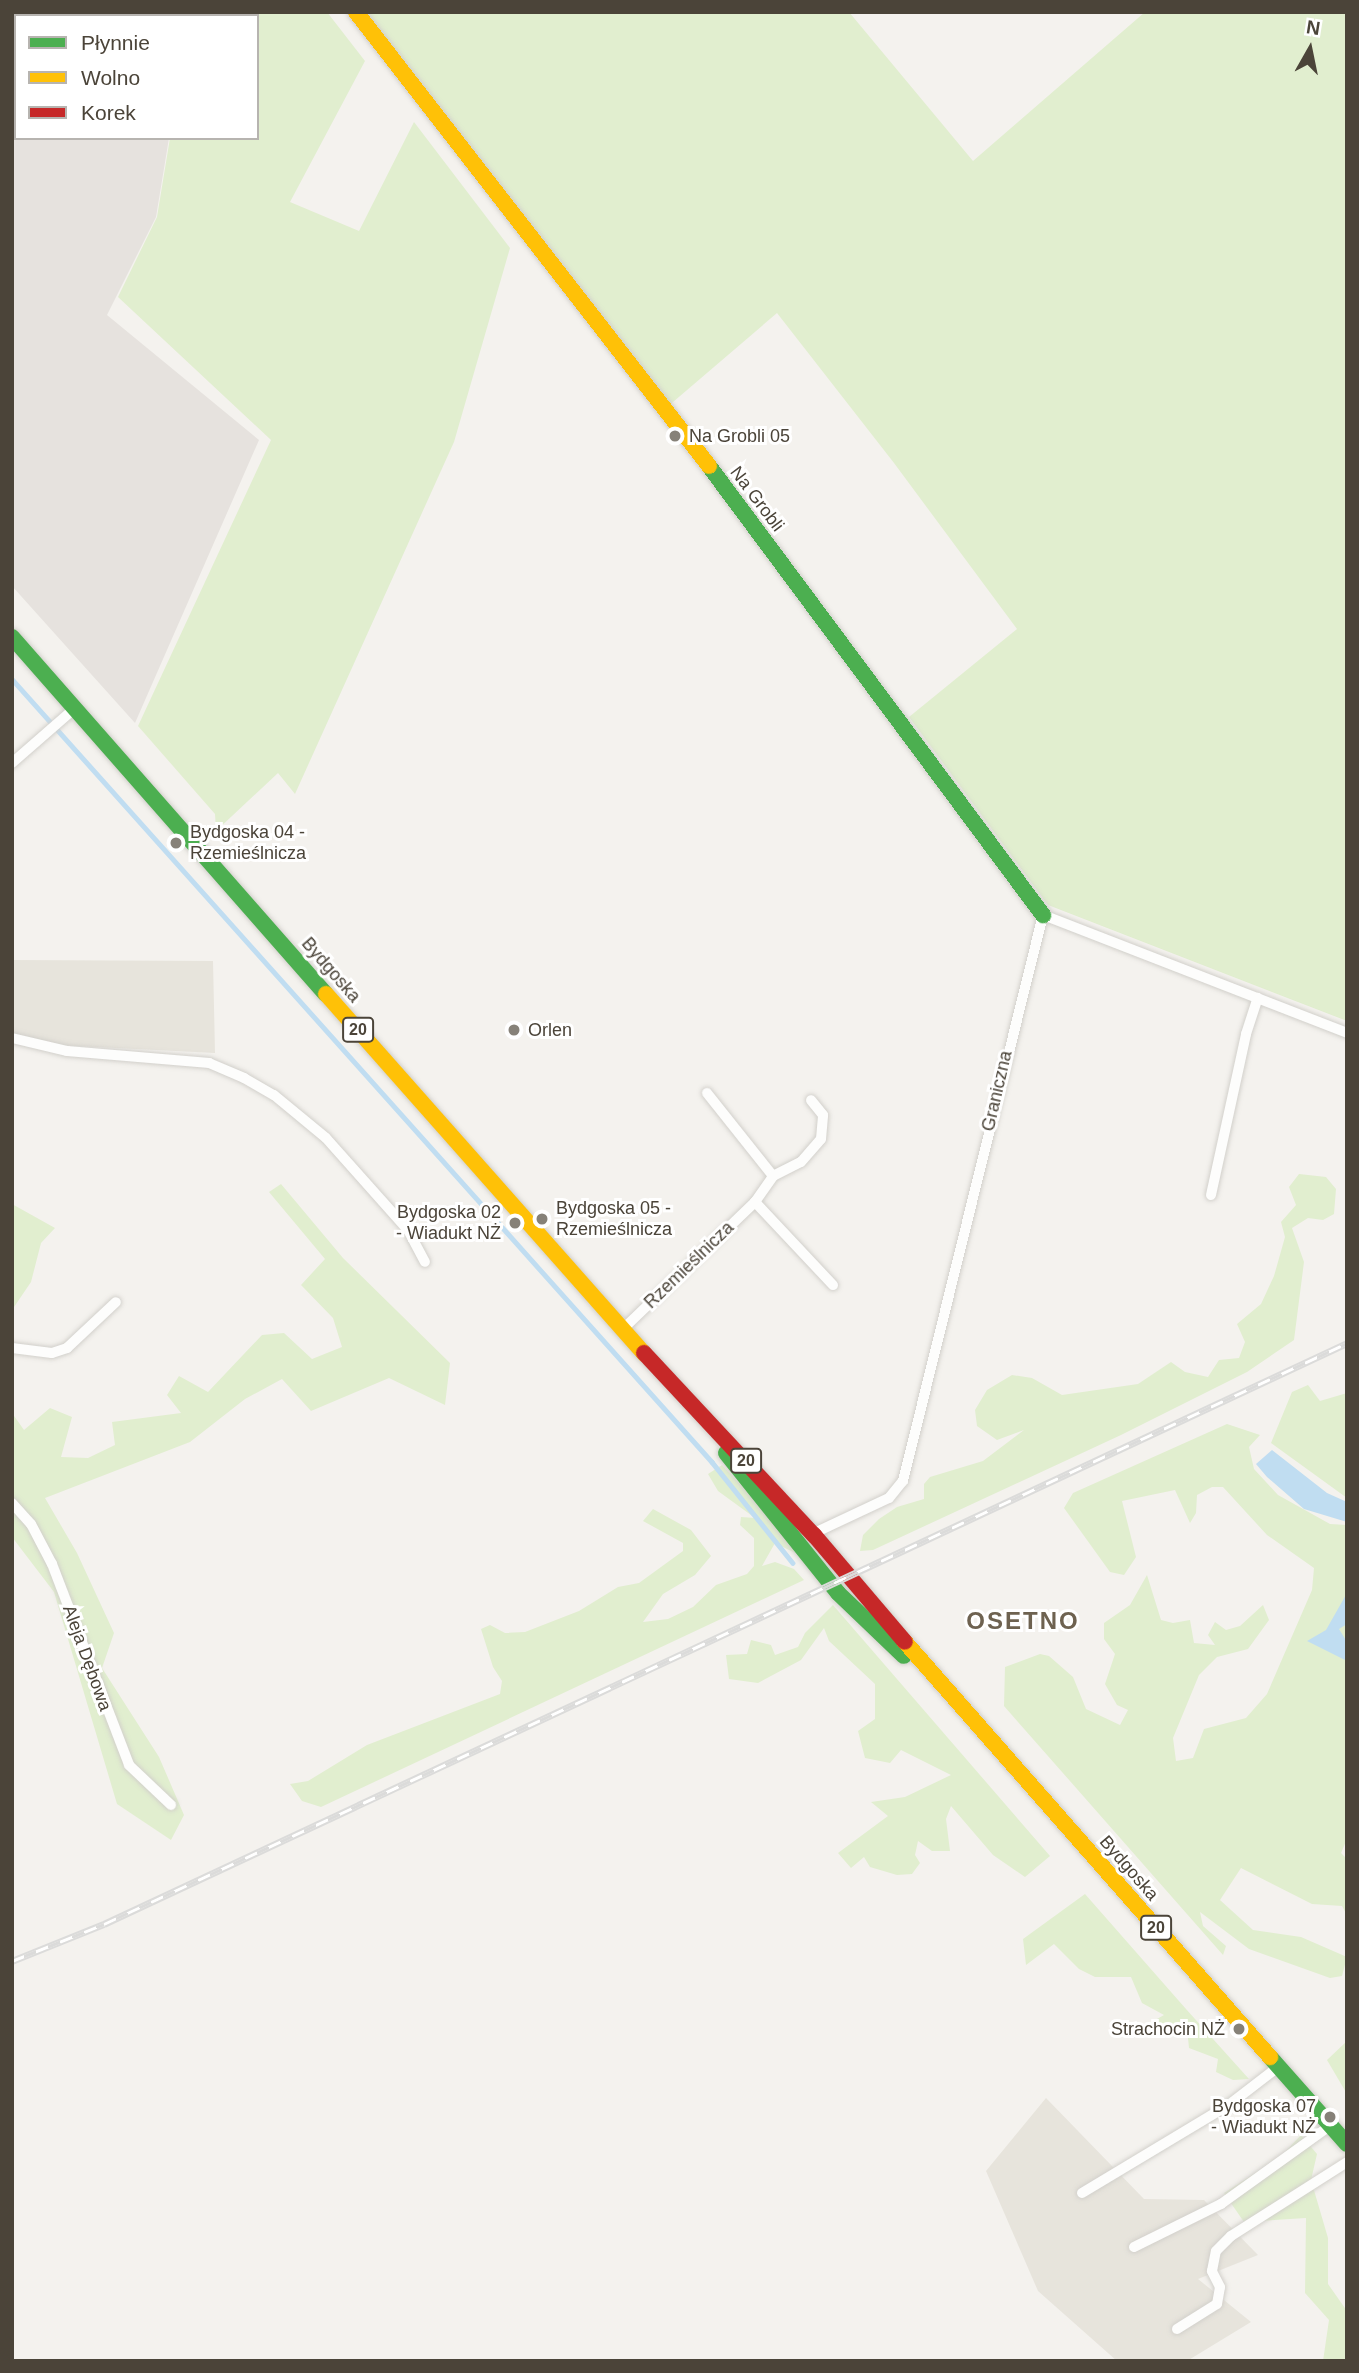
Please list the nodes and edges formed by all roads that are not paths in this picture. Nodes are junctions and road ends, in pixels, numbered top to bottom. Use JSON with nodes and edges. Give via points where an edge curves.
{"nodes":[{"id":1,"x":356,"y":12,"type":"edge"},
{"id":2,"x":12,"y":637,"type":"edge"},
{"id":3,"x":75,"y":708,"type":"junction"},
{"id":4,"x":12,"y":763,"type":"edge"},
{"id":5,"x":1043,"y":915,"type":"junction"},
{"id":6,"x":1258,"y":998,"type":"junction"},
{"id":7,"x":1347,"y":1033,"type":"edge"},
{"id":8,"x":12,"y":1038,"type":"edge"},
{"id":9,"x":707,"y":1093,"type":"dead end"},
{"id":10,"x":811,"y":1100,"type":"dead end"},
{"id":11,"x":773,"y":1176,"type":"junction"},
{"id":12,"x":1211,"y":1195,"type":"dead end"},
{"id":13,"x":755,"y":1202,"type":"junction"},
{"id":14,"x":425,"y":1262,"type":"dead end"},
{"id":15,"x":832,"y":1285,"type":"dead end"},
{"id":16,"x":116,"y":1302,"type":"dead end"},
{"id":17,"x":623,"y":1329,"type":"junction"},
{"id":18,"x":12,"y":1348,"type":"edge"},
{"id":19,"x":704,"y":1422,"type":"junction"},
{"id":20,"x":12,"y":1503,"type":"edge"},
{"id":21,"x":785,"y":1527,"type":"junction"},
{"id":22,"x":814,"y":1535,"type":"junction"},
{"id":23,"x":965,"y":1713,"type":"junction"},
{"id":24,"x":171,"y":1805,"type":"dead end"},
{"id":25,"x":1278,"y":2067,"type":"junction"},
{"id":26,"x":1331,"y":2125,"type":"junction"},
{"id":27,"x":1347,"y":2144,"type":"edge"},
{"id":28,"x":1347,"y":2162,"type":"edge"},
{"id":29,"x":1082,"y":2193,"type":"dead end"},
{"id":30,"x":1134,"y":2247,"type":"dead end"},
{"id":31,"x":1177,"y":2329,"type":"dead end"}],
"edges":[{"from":1,"to":5,"type":"main road","name":"Na Grobli","via":[[672,417]]},
{"from":2,"to":3,"type":"main road","name":"Bydgoska","number":"20"},
{"from":3,"to":4,"type":"street"},
{"from":3,"to":17,"type":"main road","name":"Bydgoska","number":"20"},
{"from":5,"to":6,"type":"street"},
{"from":5,"to":22,"type":"street","name":"Graniczna","via":[[903,1481],[889,1498]]},
{"from":6,"to":7,"type":"street"},
{"from":6,"to":12,"type":"street"},
{"from":8,"to":14,"type":"street","via":[[55,1049],[209,1063],[244,1077],[326,1138],[408,1230]]},
{"from":9,"to":11,"type":"street"},
{"from":10,"to":11,"type":"street","name":"Rzemieślnicza","via":[[823,1115],[821,1139],[802,1163]]},
{"from":11,"to":13,"type":"street","name":"Rzemieślnicza"},
{"from":13,"to":15,"type":"street"},
{"from":13,"to":17,"type":"street","name":"Rzemieślnicza"},
{"from":16,"to":18,"type":"street","via":[[67,1348],[52,1353]]},
{"from":17,"to":19,"type":"main road","name":"Bydgoska","number":"20"},
{"from":19,"to":21,"type":"main road","name":"Bydgoska","number":"20"},
{"from":19,"to":22,"type":"main road","name":"Bydgoska","number":"20"},
{"from":20,"to":24,"type":"street","name":"Aleja Dębowa","via":[[31,1524],[52,1564],[129,1765]]},
{"from":21,"to":22,"type":"street"},
{"from":21,"to":23,"type":"main road","name":"Bydgoska","number":"20","via":[[838,1593]]},
{"from":22,"to":23,"type":"main road","name":"Bydgoska","number":"20"},
{"from":23,"to":25,"type":"main road","name":"Bydgoska","number":"20"},
{"from":25,"to":26,"type":"main road","name":"Bydgoska","number":"20"},
{"from":25,"to":29,"type":"street","via":[[1230,2104]]},
{"from":26,"to":27,"type":"main road","name":"Bydgoska","number":"20"},
{"from":26,"to":30,"type":"street","via":[[1221,2204]]},
{"from":28,"to":31,"type":"street","via":[[1231,2236],[1216,2251],[1212,2271],[1220,2287],[1217,2304]]}]}
